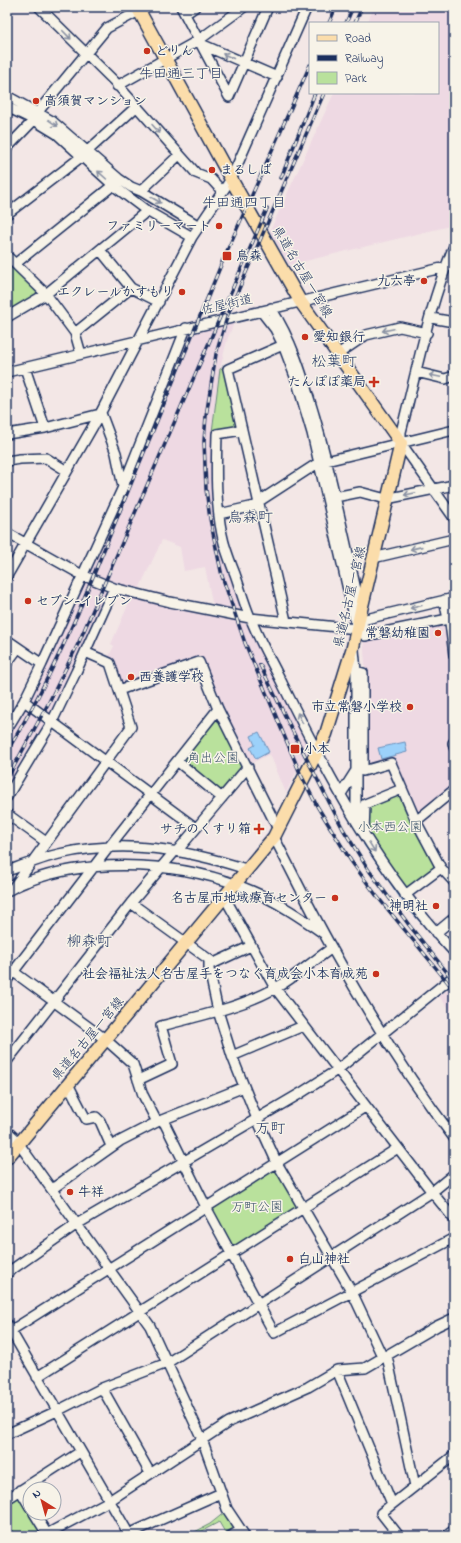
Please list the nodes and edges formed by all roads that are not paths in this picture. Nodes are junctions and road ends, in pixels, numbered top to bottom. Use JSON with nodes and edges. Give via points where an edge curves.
{"nodes":[{"id":1,"x":195,"y":7,"type":"edge"},
{"id":2,"x":244,"y":7,"type":"edge"},
{"id":3,"x":268,"y":7,"type":"edge"},
{"id":4,"x":307,"y":7,"type":"edge"},
{"id":5,"x":45,"y":9,"type":"edge"},
{"id":6,"x":138,"y":9,"type":"edge"},
{"id":7,"x":183,"y":10,"type":"edge"},
{"id":8,"x":200,"y":42,"type":"junction"},
{"id":9,"x":85,"y":53,"type":"junction"},
{"id":10,"x":166,"y":59,"type":"junction"},
{"id":11,"x":244,"y":62,"type":"junction"},
{"id":12,"x":277,"y":77,"type":"junction"},
{"id":13,"x":117,"y":86,"type":"junction"},
{"id":14,"x":7,"y":96,"type":"edge"},
{"id":15,"x":7,"y":107,"type":"edge"},
{"id":16,"x":136,"y":107,"type":"junction"},
{"id":17,"x":36,"y":117,"type":"junction"},
{"id":18,"x":7,"y":148,"type":"edge"},
{"id":19,"x":84,"y":154,"type":"junction"},
{"id":20,"x":179,"y":154,"type":"junction"},
{"id":21,"x":231,"y":179,"type":"junction"},
{"id":22,"x":116,"y":183,"type":"junction"},
{"id":23,"x":141,"y":191,"type":"junction"},
{"id":24,"x":222,"y":191,"type":"junction"},
{"id":25,"x":147,"y":211,"type":"junction"},
{"id":26,"x":7,"y":214,"type":"edge"},
{"id":27,"x":199,"y":226,"type":"junction"},
{"id":28,"x":192,"y":237,"type":"junction"},
{"id":29,"x":454,"y":246,"type":"edge"},
{"id":30,"x":100,"y":250,"type":"junction"},
{"id":31,"x":7,"y":256,"type":"edge"},
{"id":32,"x":15,"y":264,"type":"junction"},
{"id":33,"x":450,"y":266,"type":"edge"},
{"id":34,"x":131,"y":288,"type":"junction"},
{"id":35,"x":46,"y":294,"type":"junction"},
{"id":36,"x":300,"y":301,"type":"junction"},
{"id":37,"x":159,"y":302,"type":"junction"},
{"id":38,"x":271,"y":308,"type":"junction"},
{"id":39,"x":261,"y":311,"type":"junction"},
{"id":40,"x":7,"y":316,"type":"edge"},
{"id":41,"x":431,"y":318,"type":"junction"},
{"id":42,"x":454,"y":322,"type":"edge"},
{"id":43,"x":186,"y":328,"type":"junction"},
{"id":44,"x":427,"y":332,"type":"junction"},
{"id":45,"x":75,"y":333,"type":"junction"},
{"id":46,"x":139,"y":340,"type":"junction"},
{"id":47,"x":283,"y":345,"type":"junction"},
{"id":48,"x":81,"y":354,"type":"junction"},
{"id":49,"x":338,"y":354,"type":"junction"},
{"id":50,"x":25,"y":368,"type":"junction"},
{"id":51,"x":8,"y":369,"type":"edge"},
{"id":52,"x":416,"y":372,"type":"junction"},
{"id":53,"x":454,"y":376,"type":"edge"},
{"id":54,"x":100,"y":414,"type":"junction"},
{"id":55,"x":45,"y":428,"type":"junction"},
{"id":56,"x":242,"y":430,"type":"junction"},
{"id":57,"x":454,"y":430,"type":"edge"},
{"id":58,"x":7,"y":434,"type":"edge"},
{"id":59,"x":401,"y":443,"type":"junction"},
{"id":60,"x":7,"y":461,"type":"edge"},
{"id":61,"x":322,"y":462,"type":"junction"},
{"id":62,"x":67,"y":471,"type":"junction"},
{"id":63,"x":454,"y":484,"type":"edge"},
{"id":64,"x":123,"y":487,"type":"junction"},
{"id":65,"x":433,"y":490,"type":"junction"},
{"id":66,"x":335,"y":497,"type":"junction"},
{"id":67,"x":386,"y":499,"type":"junction"},
{"id":68,"x":259,"y":504,"type":"junction"},
{"id":69,"x":219,"y":514,"type":"junction"},
{"id":70,"x":454,"y":518,"type":"edge"},
{"id":71,"x":7,"y":533,"type":"edge"},
{"id":72,"x":454,"y":539,"type":"edge"},
{"id":73,"x":26,"y":544,"type":"junction"},
{"id":74,"x":373,"y":558,"type":"junction"},
{"id":75,"x":7,"y":576,"type":"edge"},
{"id":76,"x":82,"y":576,"type":"junction"},
{"id":77,"x":114,"y":588,"type":"junction"},
{"id":78,"x":454,"y":598,"type":"edge"},
{"id":79,"x":444,"y":600,"type":"junction"},
{"id":80,"x":250,"y":618,"type":"junction"},
{"id":81,"x":360,"y":619,"type":"junction"},
{"id":82,"x":448,"y":619,"type":"junction"},
{"id":83,"x":286,"y":621,"type":"junction"},
{"id":84,"x":7,"y":640,"type":"edge"},
{"id":85,"x":454,"y":641,"type":"edge"},
{"id":86,"x":353,"y":647,"type":"junction"},
{"id":87,"x":18,"y":648,"type":"junction"},
{"id":88,"x":85,"y":652,"type":"junction"},
{"id":89,"x":454,"y":655,"type":"edge"},
{"id":90,"x":7,"y":663,"type":"edge"},
{"id":91,"x":42,"y":664,"type":"junction"},
{"id":92,"x":356,"y":671,"type":"junction"},
{"id":93,"x":119,"y":690,"type":"junction"},
{"id":94,"x":24,"y":701,"type":"junction"},
{"id":95,"x":218,"y":709,"type":"junction"},
{"id":96,"x":52,"y":722,"type":"junction"},
{"id":97,"x":7,"y":729,"type":"edge"},
{"id":98,"x":454,"y":742,"type":"edge"},
{"id":99,"x":454,"y":746,"type":"edge"},
{"id":100,"x":317,"y":753,"type":"junction"},
{"id":101,"x":178,"y":761,"type":"junction"},
{"id":102,"x":106,"y":762,"type":"junction"},
{"id":103,"x":248,"y":767,"type":"junction"},
{"id":104,"x":355,"y":771,"type":"junction"},
{"id":105,"x":402,"y":789,"type":"junction"},
{"id":106,"x":454,"y":790,"type":"edge"},
{"id":107,"x":341,"y":794,"type":"junction"},
{"id":108,"x":151,"y":795,"type":"junction"},
{"id":109,"x":7,"y":797,"type":"edge"},
{"id":110,"x":222,"y":798,"type":"junction"},
{"id":111,"x":7,"y":814,"type":"edge"},
{"id":112,"x":416,"y":821,"type":"junction"},
{"id":113,"x":356,"y":824,"type":"junction"},
{"id":114,"x":196,"y":828,"type":"junction"},
{"id":115,"x":276,"y":833,"type":"junction"},
{"id":116,"x":364,"y":834,"type":"junction"},
{"id":117,"x":46,"y":842,"type":"junction"},
{"id":118,"x":109,"y":847,"type":"junction"},
{"id":119,"x":176,"y":851,"type":"junction"},
{"id":120,"x":31,"y":863,"type":"junction"},
{"id":121,"x":93,"y":868,"type":"junction"},
{"id":122,"x":160,"y":868,"type":"junction"},
{"id":123,"x":441,"y":868,"type":"junction"},
{"id":124,"x":246,"y":869,"type":"junction"},
{"id":125,"x":7,"y":871,"type":"edge"},
{"id":126,"x":454,"y":882,"type":"edge"},
{"id":127,"x":234,"y":884,"type":"junction"},
{"id":128,"x":9,"y":892,"type":"edge"},
{"id":129,"x":405,"y":894,"type":"junction"},
{"id":130,"x":224,"y":896,"type":"junction"},
{"id":131,"x":131,"y":903,"type":"junction"},
{"id":132,"x":454,"y":918,"type":"edge"},
{"id":133,"x":436,"y":933,"type":"junction"},
{"id":134,"x":325,"y":934,"type":"junction"},
{"id":135,"x":186,"y":942,"type":"junction"},
{"id":136,"x":252,"y":946,"type":"junction"},
{"id":137,"x":332,"y":948,"type":"junction"},
{"id":138,"x":454,"y":952,"type":"edge"},
{"id":139,"x":209,"y":960,"type":"junction"},
{"id":140,"x":10,"y":969,"type":"edge"},
{"id":141,"x":454,"y":976,"type":"edge"},
{"id":142,"x":7,"y":980,"type":"edge"},
{"id":143,"x":275,"y":988,"type":"junction"},
{"id":144,"x":54,"y":1002,"type":"junction"},
{"id":145,"x":218,"y":1011,"type":"junction"},
{"id":146,"x":303,"y":1026,"type":"junction"},
{"id":147,"x":382,"y":1034,"type":"junction"},
{"id":148,"x":105,"y":1039,"type":"junction"},
{"id":149,"x":232,"y":1056,"type":"junction"},
{"id":150,"x":7,"y":1062,"type":"edge"},
{"id":151,"x":337,"y":1070,"type":"junction"},
{"id":152,"x":138,"y":1080,"type":"junction"},
{"id":153,"x":68,"y":1084,"type":"junction"},
{"id":154,"x":244,"y":1087,"type":"junction"},
{"id":155,"x":365,"y":1107,"type":"junction"},
{"id":156,"x":257,"y":1118,"type":"junction"},
{"id":157,"x":160,"y":1121,"type":"junction"},
{"id":158,"x":7,"y":1131,"type":"edge"},
{"id":159,"x":454,"y":1138,"type":"edge"},
{"id":160,"x":19,"y":1143,"type":"junction"},
{"id":161,"x":111,"y":1146,"type":"junction"},
{"id":162,"x":398,"y":1148,"type":"junction"},
{"id":163,"x":7,"y":1158,"type":"edge"},
{"id":164,"x":183,"y":1161,"type":"junction"},
{"id":165,"x":277,"y":1163,"type":"junction"},
{"id":166,"x":454,"y":1174,"type":"edge"},
{"id":167,"x":52,"y":1189,"type":"junction"},
{"id":168,"x":432,"y":1192,"type":"junction"},
{"id":169,"x":206,"y":1207,"type":"junction"},
{"id":170,"x":303,"y":1208,"type":"junction"},
{"id":171,"x":454,"y":1219,"type":"edge"},
{"id":172,"x":77,"y":1224,"type":"junction"},
{"id":173,"x":454,"y":1238,"type":"edge"},
{"id":174,"x":230,"y":1254,"type":"junction"},
{"id":175,"x":331,"y":1256,"type":"junction"},
{"id":176,"x":108,"y":1268,"type":"junction"},
{"id":177,"x":7,"y":1273,"type":"edge"},
{"id":178,"x":352,"y":1292,"type":"junction"},
{"id":179,"x":258,"y":1304,"type":"junction"},
{"id":180,"x":140,"y":1311,"type":"junction"},
{"id":181,"x":454,"y":1318,"type":"edge"},
{"id":182,"x":8,"y":1329,"type":"edge"},
{"id":183,"x":385,"y":1357,"type":"junction"},
{"id":184,"x":166,"y":1363,"type":"junction"},
{"id":185,"x":337,"y":1370,"type":"junction"},
{"id":186,"x":37,"y":1377,"type":"junction"},
{"id":187,"x":102,"y":1388,"type":"junction"},
{"id":188,"x":57,"y":1411,"type":"junction"},
{"id":189,"x":8,"y":1430,"type":"edge"},
{"id":190,"x":202,"y":1439,"type":"junction"},
{"id":191,"x":80,"y":1452,"type":"junction"},
{"id":192,"x":454,"y":1457,"type":"edge"},
{"id":193,"x":150,"y":1473,"type":"junction"},
{"id":194,"x":415,"y":1486,"type":"junction"},
{"id":195,"x":20,"y":1490,"type":"junction"},
{"id":196,"x":22,"y":1493,"type":"edge"},
{"id":197,"x":221,"y":1493,"type":"junction"},
{"id":198,"x":7,"y":1499,"type":"edge"},
{"id":199,"x":109,"y":1501,"type":"junction"},
{"id":200,"x":392,"y":1504,"type":"junction"},
{"id":201,"x":38,"y":1521,"type":"edge"},
{"id":202,"x":454,"y":1530,"type":"edge"},
{"id":203,"x":243,"y":1533,"type":"edge"},
{"id":204,"x":45,"y":1535,"type":"edge"},
{"id":205,"x":127,"y":1535,"type":"edge"},
{"id":206,"x":230,"y":1536,"type":"edge"},
{"id":207,"x":399,"y":1536,"type":"edge"},
{"id":208,"x":446,"y":1536,"type":"edge"}],
"edges":[{"from":1,"to":7,"type":"street"},
{"from":2,"to":8,"type":"street"},
{"from":3,"to":11,"type":"street"},
{"from":4,"to":12,"type":"street"},
{"from":5,"to":9,"type":"street","one_way":true},
{"from":6,"to":9,"type":"street","via":[[106,28]]},
{"from":6,"to":10,"type":"main road","name":"県道名古屋一宮線"},
{"from":7,"to":8,"type":"street"},
{"from":8,"to":10,"type":"street"},
{"from":11,"to":8,"type":"street","one_way":true},
{"from":8,"to":11,"type":"street","via":[[228,97]]},
{"from":9,"to":13,"type":"street"},
{"from":9,"to":17,"type":"street"},
{"from":10,"to":13,"type":"street"},
{"from":10,"to":21,"type":"main road","name":"県道名古屋一宮線"},
{"from":11,"to":12,"type":"street"},
{"from":12,"to":21,"type":"street"},
{"from":13,"to":16,"type":"street"},
{"from":14,"to":17,"type":"street"},
{"from":15,"to":17,"type":"street"},
{"from":16,"to":19,"type":"street"},
{"from":16,"to":20,"type":"street","one_way":true},
{"from":17,"to":18,"type":"street"},
{"from":17,"to":19,"type":"street"},
{"from":19,"to":22,"type":"street"},
{"from":19,"to":26,"type":"street"},
{"from":20,"to":23,"type":"street"},
{"from":20,"to":24,"type":"street","via":[[196,174],[211,178]]},
{"from":21,"to":24,"type":"street"},
{"from":21,"to":36,"type":"main road","name":"県道名古屋一宮線"},
{"from":22,"to":23,"type":"street"},
{"from":22,"to":25,"type":"street"},
{"from":22,"to":32,"type":"street"},
{"from":23,"to":27,"type":"street","one_way":true},
{"from":24,"to":27,"type":"street"},
{"from":25,"to":28,"type":"street"},
{"from":25,"to":30,"type":"street"},
{"from":27,"to":28,"type":"street"},
{"from":28,"to":37,"type":"street"},
{"from":29,"to":33,"type":"street"},
{"from":30,"to":34,"type":"street"},
{"from":30,"to":35,"type":"street"},
{"from":31,"to":32,"type":"street"},
{"from":32,"to":35,"type":"street"},
{"from":33,"to":36,"type":"street","name":"佐屋街道"},
{"from":33,"to":41,"type":"street"},
{"from":34,"to":37,"type":"street"},
{"from":34,"to":45,"type":"street"},
{"from":35,"to":40,"type":"street"},
{"from":35,"to":45,"type":"street"},
{"from":36,"to":38,"type":"street","name":"佐屋街道"},
{"from":36,"to":49,"type":"main road","name":"県道名古屋一宮線"},
{"from":37,"to":46,"type":"street"},
{"from":38,"to":39,"type":"street","name":"佐屋街道"},
{"from":38,"to":61,"type":"street","via":[[296,355]]},
{"from":39,"to":43,"type":"street","name":"佐屋街道"},
{"from":39,"to":47,"type":"street"},
{"from":41,"to":42,"type":"street"},
{"from":41,"to":44,"type":"street"},
{"from":43,"to":46,"type":"street","name":"佐屋街道"},
{"from":43,"to":64,"type":"street"},
{"from":44,"to":49,"type":"street","one_way":true,"via":[[400,328],[368,334]]},
{"from":44,"to":52,"type":"street"},
{"from":45,"to":48,"type":"street"},
{"from":46,"to":48,"type":"street","name":"佐屋街道"},
{"from":46,"to":54,"type":"street"},
{"from":47,"to":56,"type":"street","via":[[228,369]]},
{"from":47,"to":61,"type":"street"},
{"from":48,"to":50,"type":"street","name":"佐屋街道"},
{"from":49,"to":59,"type":"main road","name":"県道名古屋一宮線"},
{"from":50,"to":51,"type":"street","name":"佐屋街道"},
{"from":50,"to":55,"type":"street"},
{"from":53,"to":52,"type":"street","one_way":true,"via":[[445,379]]},
{"from":52,"to":59,"type":"street","via":[[401,432]]},
{"from":54,"to":55,"type":"street"},
{"from":54,"to":62,"type":"street"},
{"from":54,"to":64,"type":"street","via":[[116,453]]},
{"from":55,"to":58,"type":"street"},
{"from":56,"to":68,"type":"street"},
{"from":56,"to":69,"type":"street","via":[[217,434],[216,477]]},
{"from":57,"to":59,"type":"street"},
{"from":59,"to":61,"type":"street"},
{"from":59,"to":65,"type":"street"},
{"from":59,"to":67,"type":"main road","name":"県道名古屋一宮線"},
{"from":60,"to":62,"type":"street","via":[[46,458]]},
{"from":61,"to":66,"type":"street"},
{"from":61,"to":68,"type":"street"},
{"from":61,"to":81,"type":"street"},
{"from":62,"to":73,"type":"street"},
{"from":63,"to":65,"type":"street"},
{"from":64,"to":76,"type":"street"},
{"from":65,"to":67,"type":"street","one_way":true},
{"from":65,"to":70,"type":"street"},
{"from":66,"to":67,"type":"street","via":[[360,492]]},
{"from":66,"to":81,"type":"street"},
{"from":67,"to":74,"type":"main road","name":"県道名古屋一宮線"},
{"from":68,"to":69,"type":"street"},
{"from":68,"to":83,"type":"street"},
{"from":69,"to":80,"type":"street","via":[[224,543]]},
{"from":71,"to":73,"type":"street"},
{"from":72,"to":74,"type":"street","one_way":true},
{"from":73,"to":75,"type":"street"},
{"from":73,"to":76,"type":"street"},
{"from":74,"to":81,"type":"main road","name":"県道名古屋一宮線"},
{"from":76,"to":77,"type":"street"},
{"from":76,"to":91,"type":"street"},
{"from":77,"to":80,"type":"street"},
{"from":77,"to":88,"type":"street"},
{"from":78,"to":79,"type":"street"},
{"from":79,"to":81,"type":"street","one_way":true},
{"from":79,"to":82,"type":"street"},
{"from":80,"to":83,"type":"street"},
{"from":100,"to":80,"type":"street","one_way":true},
{"from":81,"to":82,"type":"street","via":[[365,636]]},
{"from":81,"to":83,"type":"street"},
{"from":81,"to":86,"type":"main road","name":"県道名古屋一宮線"},
{"from":82,"to":85,"type":"street"},
{"from":84,"to":87,"type":"street"},
{"from":85,"to":89,"type":"street"},
{"from":86,"to":92,"type":"street"},
{"from":86,"to":100,"type":"main road","name":"県道名古屋一宮線","via":[[326,734]]},
{"from":87,"to":90,"type":"street"},
{"from":87,"to":91,"type":"street"},
{"from":88,"to":93,"type":"street","via":[[110,663]]},
{"from":88,"to":96,"type":"street"},
{"from":91,"to":94,"type":"street"},
{"from":92,"to":104,"type":"street"},
{"from":92,"to":105,"type":"street","via":[[363,673],[363,771],[391,763]]},
{"from":93,"to":95,"type":"street","via":[[199,662]]},
{"from":93,"to":102,"type":"street","via":[[131,727]]},
{"from":94,"to":96,"type":"street"},
{"from":94,"to":97,"type":"street"},
{"from":95,"to":101,"type":"street"},
{"from":95,"to":103,"type":"street"},
{"from":96,"to":102,"type":"street"},
{"from":96,"to":109,"type":"street"},
{"from":98,"to":99,"type":"street"},
{"from":100,"to":107,"type":"street"},
{"from":100,"to":115,"type":"main road","name":"県道名古屋一宮線"},
{"from":101,"to":108,"type":"street"},
{"from":101,"to":110,"type":"street"},
{"from":102,"to":108,"type":"street"},
{"from":102,"to":117,"type":"street"},
{"from":103,"to":110,"type":"street"},
{"from":103,"to":115,"type":"street"},
{"from":104,"to":107,"type":"street"},
{"from":104,"to":113,"type":"street"},
{"from":105,"to":112,"type":"street"},
{"from":105,"to":116,"type":"street","via":[[365,804]]},
{"from":106,"to":112,"type":"street"},
{"from":107,"to":113,"type":"street"},
{"from":108,"to":114,"type":"street"},
{"from":108,"to":118,"type":"street"},
{"from":110,"to":114,"type":"street"},
{"from":111,"to":117,"type":"street"},
{"from":112,"to":123,"type":"street"},
{"from":113,"to":116,"type":"street"},
{"from":114,"to":119,"type":"street"},
{"from":115,"to":124,"type":"main road","name":"県道名古屋一宮線"},
{"from":115,"to":134,"type":"street"},
{"from":116,"to":129,"type":"street","one_way":true},
{"from":117,"to":120,"type":"street"},
{"from":118,"to":119,"type":"street","via":[[132,846]]},
{"from":118,"to":120,"type":"street","via":[[60,854]]},
{"from":118,"to":121,"type":"street"},
{"from":119,"to":122,"type":"street"},
{"from":119,"to":124,"type":"street"},
{"from":120,"to":125,"type":"street"},
{"from":120,"to":128,"type":"street"},
{"from":121,"to":122,"type":"street"},
{"from":121,"to":128,"type":"street","via":[[67,871],[27,882]]},
{"from":121,"to":140,"type":"street"},
{"from":122,"to":127,"type":"street","via":[[201,874]]},
{"from":122,"to":131,"type":"street"},
{"from":123,"to":126,"type":"street"},
{"from":123,"to":129,"type":"street"},
{"from":124,"to":127,"type":"main road","name":"県道名古屋一宮線"},
{"from":127,"to":130,"type":"main road","name":"県道名古屋一宮線"},
{"from":127,"to":134,"type":"street","via":[[288,909]]},
{"from":129,"to":133,"type":"street"},
{"from":130,"to":135,"type":"main road","name":"県道名古屋一宮線"},
{"from":130,"to":136,"type":"street"},
{"from":131,"to":135,"type":"street"},
{"from":131,"to":144,"type":"street"},
{"from":132,"to":133,"type":"street"},
{"from":133,"to":138,"type":"street"},
{"from":134,"to":137,"type":"street"},
{"from":135,"to":139,"type":"street"},
{"from":135,"to":148,"type":"main road","name":"県道名古屋一宮線"},
{"from":136,"to":139,"type":"street","via":[[214,963]]},
{"from":136,"to":143,"type":"street"},
{"from":137,"to":143,"type":"street"},
{"from":137,"to":147,"type":"street"},
{"from":139,"to":145,"type":"street"},
{"from":140,"to":142,"type":"street"},
{"from":140,"to":144,"type":"street"},
{"from":141,"to":147,"type":"street"},
{"from":143,"to":145,"type":"street"},
{"from":143,"to":146,"type":"street"},
{"from":144,"to":148,"type":"street"},
{"from":144,"to":150,"type":"street"},
{"from":145,"to":149,"type":"street"},
{"from":145,"to":152,"type":"street","via":[[161,1026],[172,1064]]},
{"from":146,"to":149,"type":"street"},
{"from":146,"to":151,"type":"street"},
{"from":147,"to":151,"type":"street"},
{"from":147,"to":159,"type":"street"},
{"from":148,"to":152,"type":"street","via":[[133,1064]]},
{"from":148,"to":153,"type":"main road","name":"県道名古屋一宮線"},
{"from":149,"to":154,"type":"street"},
{"from":151,"to":155,"type":"street"},
{"from":151,"to":156,"type":"street"},
{"from":152,"to":157,"type":"street","via":[[143,1095]]},
{"from":153,"to":160,"type":"main road","name":"県道名古屋一宮線"},
{"from":153,"to":161,"type":"street","via":[[86,1119],[96,1117],[100,1121]]},
{"from":154,"to":156,"type":"street"},
{"from":154,"to":157,"type":"street"},
{"from":155,"to":162,"type":"street"},
{"from":155,"to":165,"type":"street"},
{"from":156,"to":164,"type":"street"},
{"from":156,"to":165,"type":"street"},
{"from":157,"to":161,"type":"street"},
{"from":157,"to":164,"type":"street"},
{"from":158,"to":160,"type":"street"},
{"from":160,"to":163,"type":"main road","name":"県道名古屋一宮線"},
{"from":160,"to":167,"type":"street"},
{"from":161,"to":167,"type":"street"},
{"from":162,"to":168,"type":"street"},
{"from":162,"to":170,"type":"street"},
{"from":164,"to":169,"type":"street"},
{"from":164,"to":172,"type":"street"},
{"from":165,"to":169,"type":"street"},
{"from":165,"to":170,"type":"street"},
{"from":166,"to":168,"type":"street"},
{"from":167,"to":172,"type":"street"},
{"from":168,"to":171,"type":"street"},
{"from":168,"to":175,"type":"street"},
{"from":169,"to":174,"type":"street"},
{"from":169,"to":176,"type":"street"},
{"from":170,"to":174,"type":"street"},
{"from":170,"to":175,"type":"street"},
{"from":172,"to":176,"type":"street"},
{"from":172,"to":177,"type":"street"},
{"from":173,"to":178,"type":"street"},
{"from":174,"to":179,"type":"street"},
{"from":174,"to":180,"type":"street"},
{"from":175,"to":178,"type":"street"},
{"from":175,"to":179,"type":"street"},
{"from":176,"to":180,"type":"street"},
{"from":176,"to":182,"type":"street"},
{"from":178,"to":179,"type":"street","via":[[274,1333]]},
{"from":178,"to":183,"type":"street"},
{"from":179,"to":184,"type":"street"},
{"from":180,"to":184,"type":"street","via":[[150,1326]]},
{"from":180,"to":186,"type":"street"},
{"from":181,"to":183,"type":"street"},
{"from":182,"to":186,"type":"street"},
{"from":183,"to":185,"type":"street","via":[[365,1368]]},
{"from":183,"to":194,"type":"street"},
{"from":184,"to":187,"type":"street"},
{"from":184,"to":190,"type":"street"},
{"from":185,"to":190,"type":"street","via":[[308,1387],[229,1422]]},
{"from":185,"to":200,"type":"street"},
{"from":186,"to":188,"type":"street"},
{"from":187,"to":188,"type":"street"},
{"from":187,"to":193,"type":"street"},
{"from":188,"to":189,"type":"street"},
{"from":188,"to":191,"type":"street"},
{"from":190,"to":193,"type":"street"},
{"from":190,"to":197,"type":"street"},
{"from":191,"to":195,"type":"street"},
{"from":191,"to":199,"type":"street"},
{"from":192,"to":194,"type":"street"},
{"from":193,"to":199,"type":"street"},
{"from":194,"to":200,"type":"street"},
{"from":195,"to":196,"type":"street"},
{"from":195,"to":198,"type":"street"},
{"from":197,"to":203,"type":"street","via":[[227,1509]]},
{"from":197,"to":205,"type":"street"},
{"from":199,"to":204,"type":"street"},
{"from":199,"to":205,"type":"street"},
{"from":200,"to":207,"type":"street","via":[[381,1513]]},
{"from":201,"to":204,"type":"street"},
{"from":202,"to":208,"type":"street"},
{"from":203,"to":206,"type":"street"}]}
